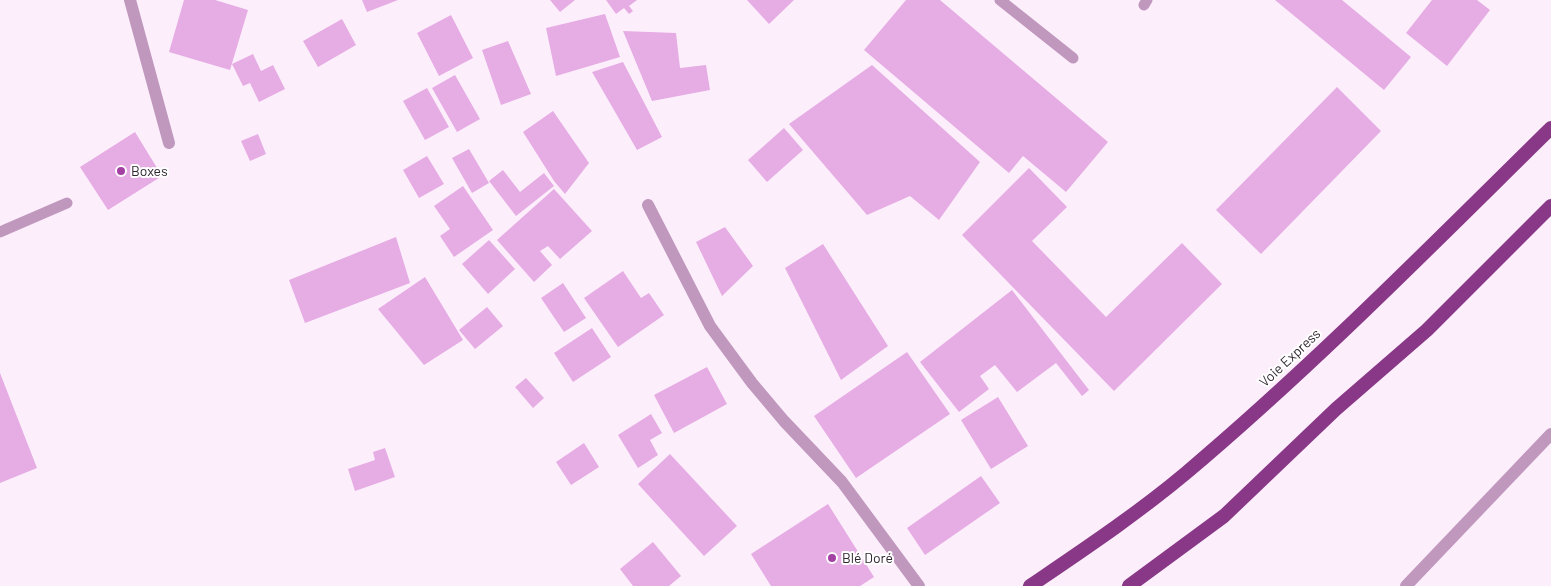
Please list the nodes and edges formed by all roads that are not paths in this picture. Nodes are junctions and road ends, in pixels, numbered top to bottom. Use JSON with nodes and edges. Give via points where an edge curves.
{"nodes":[{"id":1,"x":130,"y":0,"type":"edge"},
{"id":2,"x":1000,"y":0,"type":"edge"},
{"id":3,"x":1073,"y":58,"type":"dead end"},
{"id":4,"x":1551,"y":128,"type":"edge"},
{"id":5,"x":170,"y":143,"type":"dead end"},
{"id":6,"x":67,"y":203,"type":"dead end"},
{"id":7,"x":648,"y":205,"type":"dead end"},
{"id":8,"x":1551,"y":206,"type":"edge"},
{"id":9,"x":0,"y":232,"type":"edge"},
{"id":10,"x":1551,"y":434,"type":"edge"},
{"id":11,"x":919,"y":586,"type":"edge"},
{"id":12,"x":1030,"y":586,"type":"edge"},
{"id":13,"x":1128,"y":586,"type":"edge"},
{"id":14,"x":1406,"y":586,"type":"edge"}],
"edges":[{"from":1,"to":5,"type":"street"},
{"from":2,"to":3,"type":"lane"},
{"from":4,"to":12,"type":"highway","name":"Voie Express","via":[[1258,410],[1185,474]]},
{"from":6,"to":9,"type":"lane"},
{"from":7,"to":11,"type":"street","via":[[710,326],[784,421],[842,482]]},
{"from":8,"to":13,"type":"highway","via":[[1427,330],[1336,409],[1224,516]]},
{"from":10,"to":14,"type":"street"}]}
